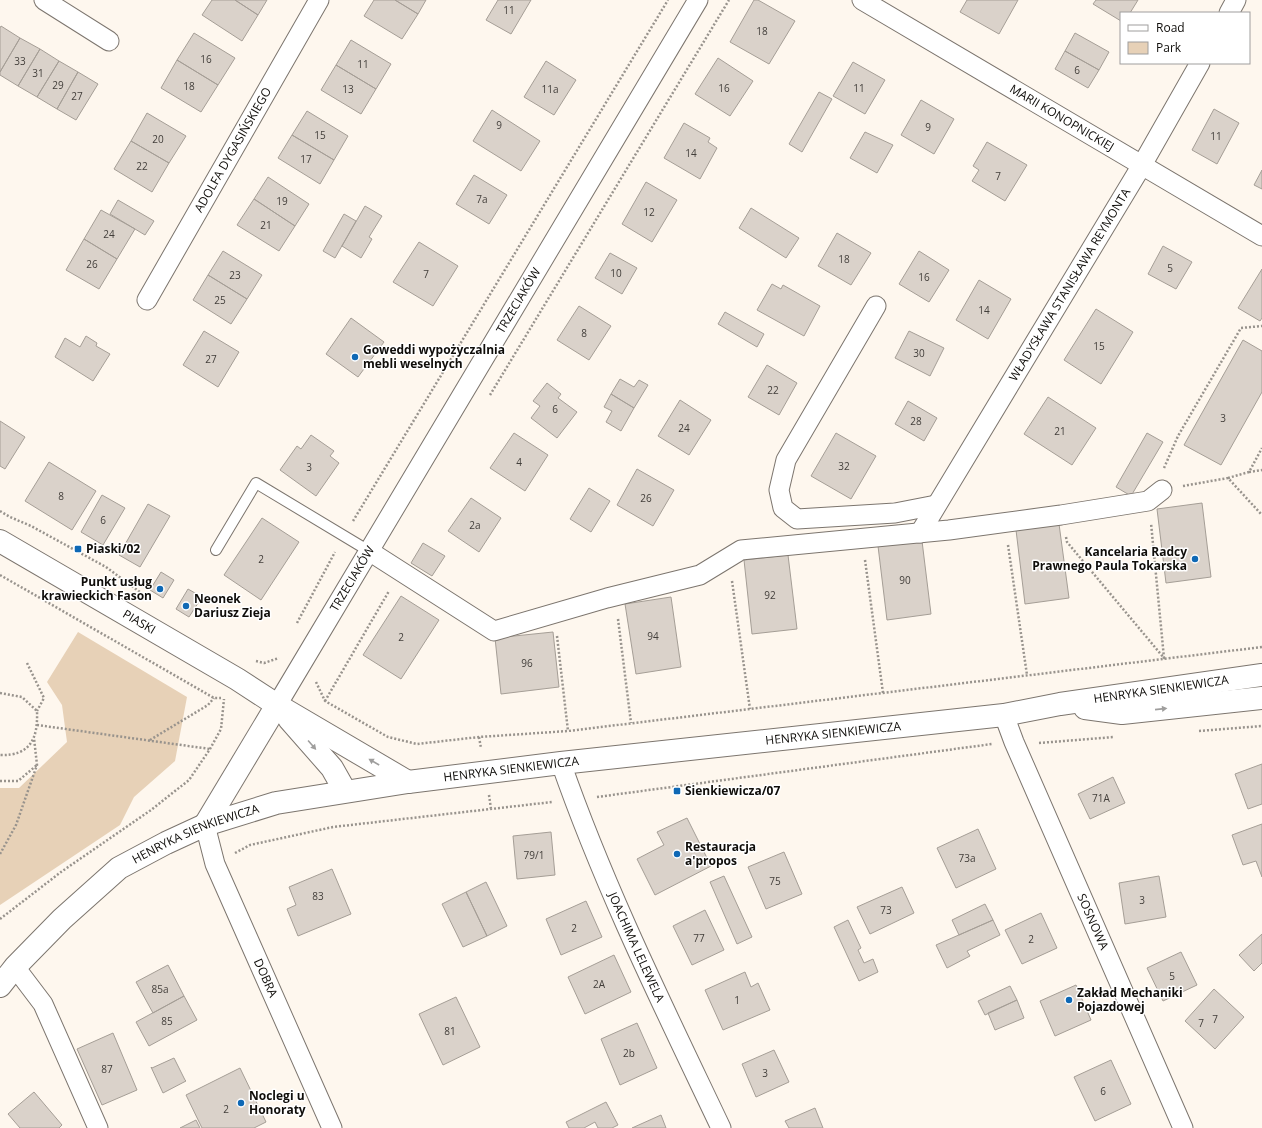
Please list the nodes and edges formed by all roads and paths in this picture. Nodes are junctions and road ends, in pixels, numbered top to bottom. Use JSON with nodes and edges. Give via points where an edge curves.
{"nodes":[{"id":1,"x":44,"y":0,"type":"edge"},
{"id":2,"x":319,"y":0,"type":"edge"},
{"id":3,"x":668,"y":0,"type":"edge"},
{"id":4,"x":698,"y":0,"type":"edge"},
{"id":5,"x":729,"y":0,"type":"edge"},
{"id":6,"x":862,"y":0,"type":"edge"},
{"id":7,"x":1236,"y":0,"type":"edge"},
{"id":8,"x":1230,"y":12,"type":"edge"},
{"id":9,"x":110,"y":41,"type":"dead end"},
{"id":10,"x":1199,"y":64,"type":"edge"},
{"id":11,"x":1142,"y":165,"type":"junction"},
{"id":12,"x":1262,"y":236,"type":"edge"},
{"id":13,"x":146,"y":300,"type":"dead end"},
{"id":14,"x":876,"y":306,"type":"dead end"},
{"id":15,"x":1262,"y":326,"type":"edge"},
{"id":16,"x":487,"y":401,"type":"dead end"},
{"id":17,"x":1262,"y":448,"type":"edge"},
{"id":18,"x":1262,"y":470,"type":"edge"},
{"id":19,"x":1249,"y":472,"type":"junction"},
{"id":20,"x":1228,"y":478,"type":"junction"},
{"id":21,"x":1155,"y":495,"type":"junction"},
{"id":22,"x":936,"y":505,"type":"junction"},
{"id":23,"x":0,"y":511,"type":"edge"},
{"id":24,"x":1061,"y":515,"type":"junction"},
{"id":25,"x":1262,"y":515,"type":"edge"},
{"id":26,"x":1005,"y":523,"type":"junction"},
{"id":27,"x":920,"y":533,"type":"junction"},
{"id":28,"x":344,"y":536,"type":"junction"},
{"id":29,"x":861,"y":538,"type":"junction"},
{"id":30,"x":0,"y":541,"type":"edge"},
{"id":31,"x":216,"y":550,"type":"dead end"},
{"id":32,"x":369,"y":551,"type":"junction"},
{"id":33,"x":729,"y":558,"type":"junction"},
{"id":34,"x":400,"y":571,"type":"junction"},
{"id":35,"x":0,"y":575,"type":"edge"},
{"id":36,"x":615,"y":596,"type":"junction"},
{"id":37,"x":149,"y":598,"type":"dead end"},
{"id":38,"x":554,"y":613,"type":"junction"},
{"id":39,"x":297,"y":624,"type":"dead end"},
{"id":40,"x":1262,"y":647,"type":"edge"},
{"id":41,"x":1164,"y":658,"type":"junction"},
{"id":42,"x":248,"y":659,"type":"dead end"},
{"id":43,"x":27,"y":663,"type":"dead end"},
{"id":44,"x":298,"y":670,"type":"junction"},
{"id":45,"x":1027,"y":675,"type":"junction"},
{"id":46,"x":1262,"y":675,"type":"edge"},
{"id":47,"x":0,"y":693,"type":"edge"},
{"id":48,"x":883,"y":693,"type":"junction"},
{"id":49,"x":214,"y":698,"type":"junction"},
{"id":50,"x":1262,"y":698,"type":"edge"},
{"id":51,"x":325,"y":701,"type":"junction"},
{"id":52,"x":1060,"y":704,"type":"junction"},
{"id":53,"x":277,"y":705,"type":"junction"},
{"id":54,"x":750,"y":709,"type":"junction"},
{"id":55,"x":36,"y":711,"type":"junction"},
{"id":56,"x":1004,"y":715,"type":"junction"},
{"id":57,"x":631,"y":723,"type":"junction"},
{"id":58,"x":37,"y":725,"type":"junction"},
{"id":59,"x":1262,"y":726,"type":"edge"},
{"id":60,"x":568,"y":731,"type":"junction"},
{"id":61,"x":1192,"y":731,"type":"dead end"},
{"id":62,"x":1115,"y":737,"type":"dead end"},
{"id":63,"x":34,"y":738,"type":"junction"},
{"id":64,"x":150,"y":740,"type":"junction"},
{"id":65,"x":1014,"y":742,"type":"junction"},
{"id":66,"x":210,"y":749,"type":"junction"},
{"id":67,"x":0,"y":755,"type":"edge"},
{"id":68,"x":561,"y":763,"type":"junction"},
{"id":69,"x":37,"y":765,"type":"junction"},
{"id":70,"x":0,"y":781,"type":"edge"},
{"id":71,"x":408,"y":782,"type":"junction"},
{"id":72,"x":345,"y":791,"type":"junction"},
{"id":73,"x":574,"y":800,"type":"junction"},
{"id":74,"x":206,"y":825,"type":"junction"},
{"id":75,"x":0,"y":854,"type":"edge"},
{"id":76,"x":215,"y":864,"type":"junction"},
{"id":77,"x":0,"y":920,"type":"edge"},
{"id":78,"x":15,"y":967,"type":"junction"},
{"id":79,"x":0,"y":986,"type":"edge"},
{"id":80,"x":98,"y":1128,"type":"edge"},
{"id":81,"x":332,"y":1128,"type":"edge"},
{"id":82,"x":721,"y":1128,"type":"edge"},
{"id":83,"x":1183,"y":1128,"type":"edge"}],
"edges":[{"from":1,"to":9,"type":"street"},
{"from":2,"to":13,"type":"street","name":"ADOLFA DYGASIŃSKIEGO"},
{"from":3,"to":28,"type":"path"},
{"from":4,"to":32,"type":"street","name":"TRZECIAKÓW"},
{"from":5,"to":16,"type":"path"},
{"from":6,"to":11,"type":"street","name":"MARII KONOPNICKIEJ"},
{"from":7,"to":8,"type":"street"},
{"from":10,"to":11,"type":"street","name":"WŁADYSŁAWA STANISŁAWA REYMONTA"},
{"from":11,"to":12,"type":"street","name":"MARII KONOPNICKIEJ"},
{"from":11,"to":22,"type":"street","name":"WŁADYSŁAWA STANISŁAWA REYMONTA"},
{"from":14,"to":22,"type":"street","via":[[786,460],[779,490],[783,508],[797,519],[895,513]]},
{"from":15,"to":21,"type":"path","via":[[1241,328],[1178,436]]},
{"from":17,"to":19,"type":"path"},
{"from":18,"to":19,"type":"path"},
{"from":19,"to":20,"type":"path"},
{"from":20,"to":21,"type":"path"},
{"from":20,"to":25,"type":"path"},
{"from":21,"to":24,"type":"street"},
{"from":21,"to":41,"type":"path"},
{"from":22,"to":27,"type":"street","name":"WŁADYSŁAWA STANISŁAWA REYMONTA"},
{"from":23,"to":37,"type":"path","via":[[106,567]]},
{"from":24,"to":26,"type":"street"},
{"from":24,"to":41,"type":"path","via":[[1067,542]]},
{"from":26,"to":27,"type":"street"},
{"from":26,"to":45,"type":"path"},
{"from":27,"to":29,"type":"street"},
{"from":28,"to":31,"type":"lane","via":[[256,483]]},
{"from":28,"to":32,"type":"lane"},
{"from":28,"to":39,"type":"path"},
{"from":29,"to":33,"type":"street","via":[[741,550]]},
{"from":29,"to":48,"type":"path"},
{"from":30,"to":53,"type":"main road","name":"PIASKI"},
{"from":32,"to":34,"type":"street"},
{"from":32,"to":44,"type":"street","name":"TRZECIAKÓW"},
{"from":33,"to":36,"type":"street","via":[[700,575]]},
{"from":33,"to":54,"type":"path"},
{"from":34,"to":38,"type":"street","via":[[494,631]]},
{"from":34,"to":51,"type":"path"},
{"from":35,"to":49,"type":"path"},
{"from":36,"to":38,"type":"street"},
{"from":36,"to":57,"type":"path"},
{"from":38,"to":60,"type":"path"},
{"from":40,"to":41,"type":"path"},
{"from":41,"to":45,"type":"path"},
{"from":42,"to":44,"type":"path","via":[[264,663],[279,658]]},
{"from":43,"to":55,"type":"path","via":[[44,698]]},
{"from":44,"to":51,"type":"path","via":[[316,681]]},
{"from":44,"to":53,"type":"street","name":"TRZECIAKÓW"},
{"from":45,"to":48,"type":"path"},
{"from":46,"to":52,"type":"main road","name":"HENRYKA SIENKIEWICZA"},
{"from":47,"to":55,"type":"path","via":[[22,697]]},
{"from":48,"to":54,"type":"path"},
{"from":49,"to":64,"type":"path","via":[[208,705]]},
{"from":49,"to":66,"type":"path","via":[[224,698],[221,728]]},
{"from":52,"to":50,"type":"main road","name":"HENRYKA SIENKIEWICZA","one_way":true,"via":[[1122,713]]},
{"from":51,"to":60,"type":"path","via":[[388,737],[417,744]]},
{"from":52,"to":56,"type":"main road","name":"HENRYKA SIENKIEWICZA"},
{"from":71,"to":53,"type":"main road","name":"PIASKI","one_way":true},
{"from":53,"to":72,"type":"main road","name":"PIASKI","one_way":true,"via":[[332,768]]},
{"from":53,"to":74,"type":"main road"},
{"from":54,"to":57,"type":"path"},
{"from":55,"to":58,"type":"path"},
{"from":56,"to":65,"type":"street","name":"SOSNOWA"},
{"from":56,"to":68,"type":"main road","name":"HENRYKA SIENKIEWICZA"},
{"from":57,"to":60,"type":"path"},
{"from":58,"to":63,"type":"path"},
{"from":58,"to":64,"type":"path"},
{"from":59,"to":61,"type":"path"},
{"from":62,"to":65,"type":"path","via":[[1038,743]]},
{"from":63,"to":67,"type":"path","via":[[25,749],[16,754]]},
{"from":63,"to":69,"type":"path"},
{"from":64,"to":66,"type":"path"},
{"from":65,"to":73,"type":"path"},
{"from":65,"to":83,"type":"street","name":"SOSNOWA"},
{"from":66,"to":77,"type":"path","via":[[189,780],[151,810],[61,872]]},
{"from":68,"to":71,"type":"main road","name":"HENRYKA SIENKIEWICZA"},
{"from":68,"to":73,"type":"street","name":"JOACHIMA LELEWELA"},
{"from":69,"to":70,"type":"path","via":[[18,780]]},
{"from":69,"to":75,"type":"path","via":[[16,825]]},
{"from":71,"to":72,"type":"main road","name":"HENRYKA SIENKIEWICZA"},
{"from":72,"to":74,"type":"main road","name":"HENRYKA SIENKIEWICZA","via":[[276,803]]},
{"from":73,"to":76,"type":"path","via":[[332,827],[250,845]]},
{"from":73,"to":82,"type":"street","name":"JOACHIMA LELEWELA","via":[[630,936]]},
{"from":74,"to":76,"type":"street","name":"DOBRA"},
{"from":74,"to":78,"type":"main road","name":"HENRYKA SIENKIEWICZA","via":[[118,868],[62,919]]},
{"from":76,"to":81,"type":"street","name":"DOBRA"},
{"from":78,"to":79,"type":"main road","name":"HENRYKA SIENKIEWICZA"},
{"from":78,"to":80,"type":"street","via":[[43,1004]]}]}
